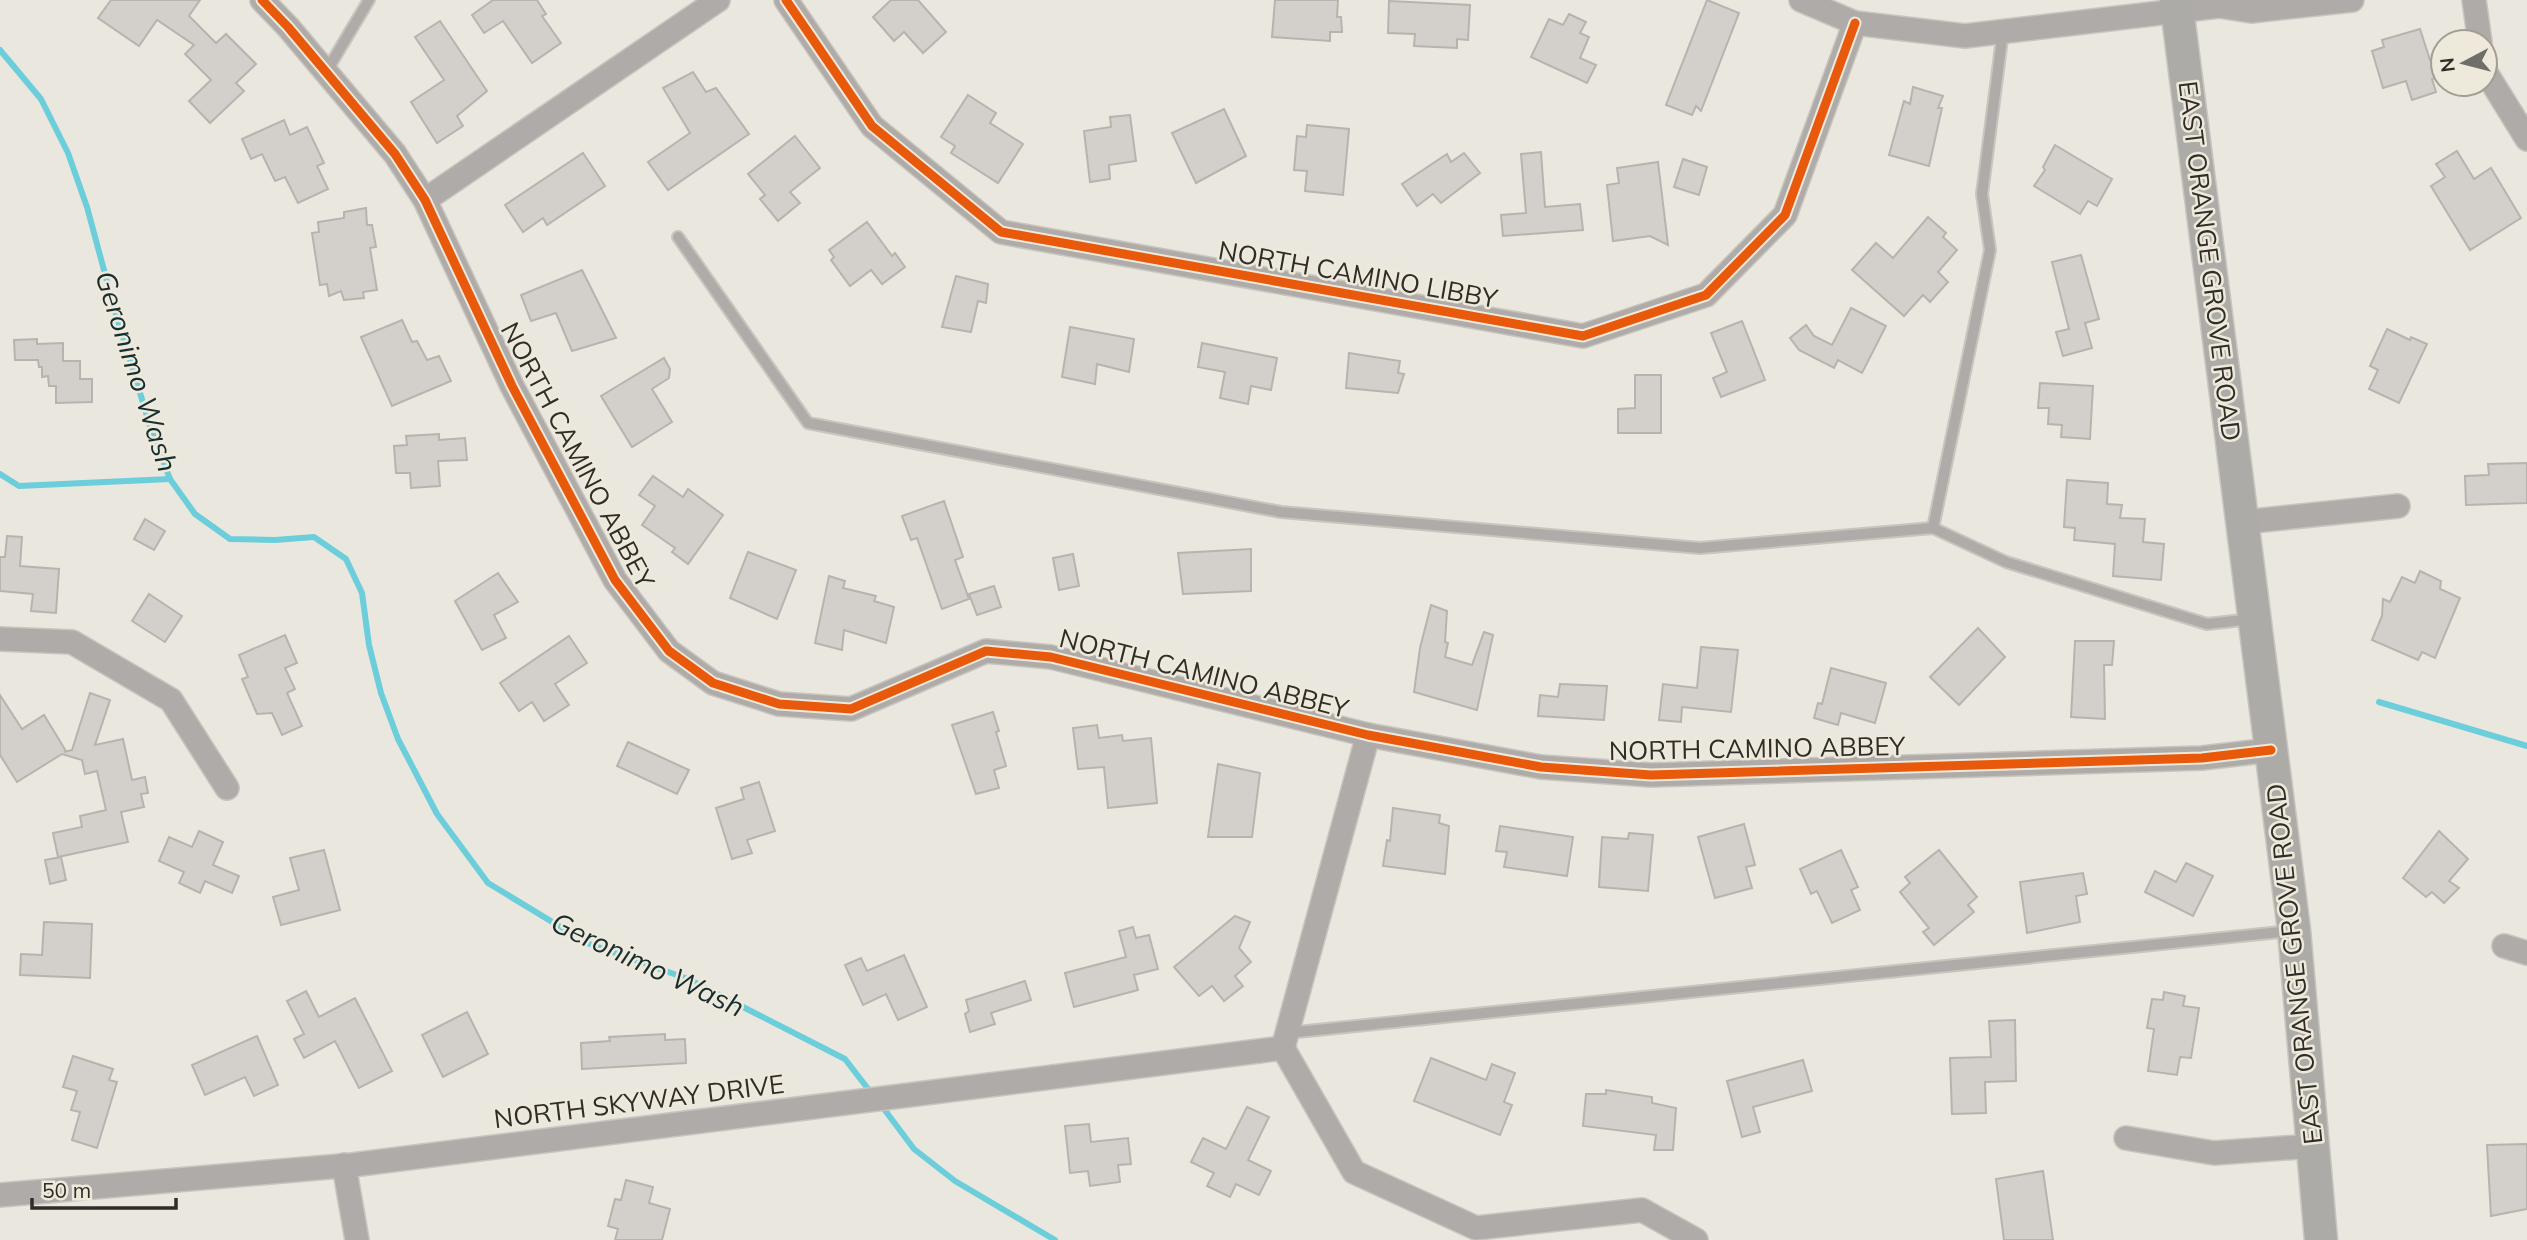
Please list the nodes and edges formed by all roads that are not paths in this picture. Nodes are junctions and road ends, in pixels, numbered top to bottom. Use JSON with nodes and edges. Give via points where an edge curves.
{"nodes":[{"id":1,"x":262,"y":0,"type":"edge"},
{"id":2,"x":369,"y":0,"type":"edge"},
{"id":3,"x":719,"y":0,"type":"edge"},
{"id":4,"x":786,"y":0,"type":"edge"},
{"id":5,"x":1801,"y":0,"type":"edge"},
{"id":6,"x":2352,"y":0,"type":"edge"},
{"id":7,"x":2474,"y":0,"type":"edge"},
{"id":8,"x":2224,"y":3,"type":"edge"},
{"id":9,"x":2177,"y":6,"type":"edge"},
{"id":10,"x":1855,"y":23,"type":"junction"},
{"id":11,"x":2478,"y":28,"type":"edge"},
{"id":12,"x":2003,"y":31,"type":"junction"},
{"id":13,"x":326,"y":72,"type":"junction"},
{"id":14,"x":2499,"y":94,"type":"edge"},
{"id":15,"x":2527,"y":139,"type":"edge"},
{"id":16,"x":425,"y":200,"type":"junction"},
{"id":17,"x":678,"y":237,"type":"dead end"},
{"id":18,"x":2398,"y":506,"type":"dead end"},
{"id":19,"x":2243,"y":522,"type":"junction"},
{"id":20,"x":1933,"y":528,"type":"junction"},
{"id":21,"x":2256,"y":618,"type":"junction"},
{"id":22,"x":0,"y":639,"type":"edge"},
{"id":23,"x":1368,"y":735,"type":"junction"},
{"id":24,"x":2271,"y":750,"type":"junction"},
{"id":25,"x":227,"y":788,"type":"dead end"},
{"id":26,"x":2294,"y":930,"type":"junction"},
{"id":27,"x":2504,"y":946,"type":"dead end"},
{"id":28,"x":2527,"y":953,"type":"edge"},
{"id":29,"x":1285,"y":1040,"type":"junction"},
{"id":30,"x":2126,"y":1138,"type":"dead end"},
{"id":31,"x":2313,"y":1146,"type":"junction"},
{"id":32,"x":344,"y":1165,"type":"junction"},
{"id":33,"x":0,"y":1195,"type":"edge"},
{"id":34,"x":357,"y":1240,"type":"edge"},
{"id":35,"x":1696,"y":1240,"type":"edge"},
{"id":36,"x":2321,"y":1240,"type":"edge"}],
"edges":[{"from":1,"to":13,"type":"street","name":"NORTH CAMINO ABBEY"},
{"from":2,"to":13,"type":"lane"},
{"from":3,"to":16,"type":"street"},
{"from":4,"to":10,"type":"street","name":"NORTH CAMINO LIBBY","via":[[872,126],[1001,232],[1583,336],[1706,295],[1785,215]]},
{"from":5,"to":10,"type":"street"},
{"from":6,"to":8,"type":"street","via":[[2251,11]]},
{"from":7,"to":11,"type":"street"},
{"from":8,"to":9,"type":"street"},
{"from":9,"to":12,"type":"street"},
{"from":9,"to":19,"type":"main road","name":"EAST ORANGE GROVE ROAD"},
{"from":10,"to":12,"type":"street","via":[[1965,36]]},
{"from":12,"to":20,"type":"lane","via":[[1982,194],[1990,250]]},
{"from":13,"to":16,"type":"street","name":"NORTH CAMINO ABBEY","via":[[395,154]]},
{"from":14,"to":15,"type":"street"},
{"from":16,"to":23,"type":"street","name":"NORTH CAMINO ABBEY","via":[[512,386],[615,580],[669,651],[713,683],[779,704],[851,709],[986,651],[1051,657]]},
{"from":17,"to":20,"type":"lane","via":[[808,423],[1281,512],[1700,548]]},
{"from":18,"to":19,"type":"street"},
{"from":19,"to":21,"type":"main road","name":"EAST ORANGE GROVE ROAD"},
{"from":20,"to":21,"type":"lane","via":[[2007,562],[2207,624]]},
{"from":21,"to":24,"type":"main road","name":"EAST ORANGE GROVE ROAD"},
{"from":22,"to":25,"type":"street","via":[[72,642],[171,701]]},
{"from":23,"to":24,"type":"street","name":"NORTH CAMINO ABBEY","via":[[1541,767],[1651,775],[2202,758]]},
{"from":23,"to":29,"type":"street"},
{"from":24,"to":26,"type":"main road","name":"EAST ORANGE GROVE ROAD"},
{"from":26,"to":29,"type":"lane"},
{"from":26,"to":31,"type":"main road","name":"EAST ORANGE GROVE ROAD"},
{"from":27,"to":28,"type":"street"},
{"from":29,"to":32,"type":"street","name":"NORTH SKYWAY DRIVE"},
{"from":29,"to":35,"type":"street","via":[[1354,1172],[1476,1228],[1642,1210]]},
{"from":30,"to":31,"type":"street","via":[[2214,1153]]},
{"from":31,"to":36,"type":"main road","name":"EAST ORANGE GROVE ROAD"},
{"from":32,"to":33,"type":"street","name":"NORTH SKYWAY DRIVE"},
{"from":32,"to":34,"type":"street"}]}
